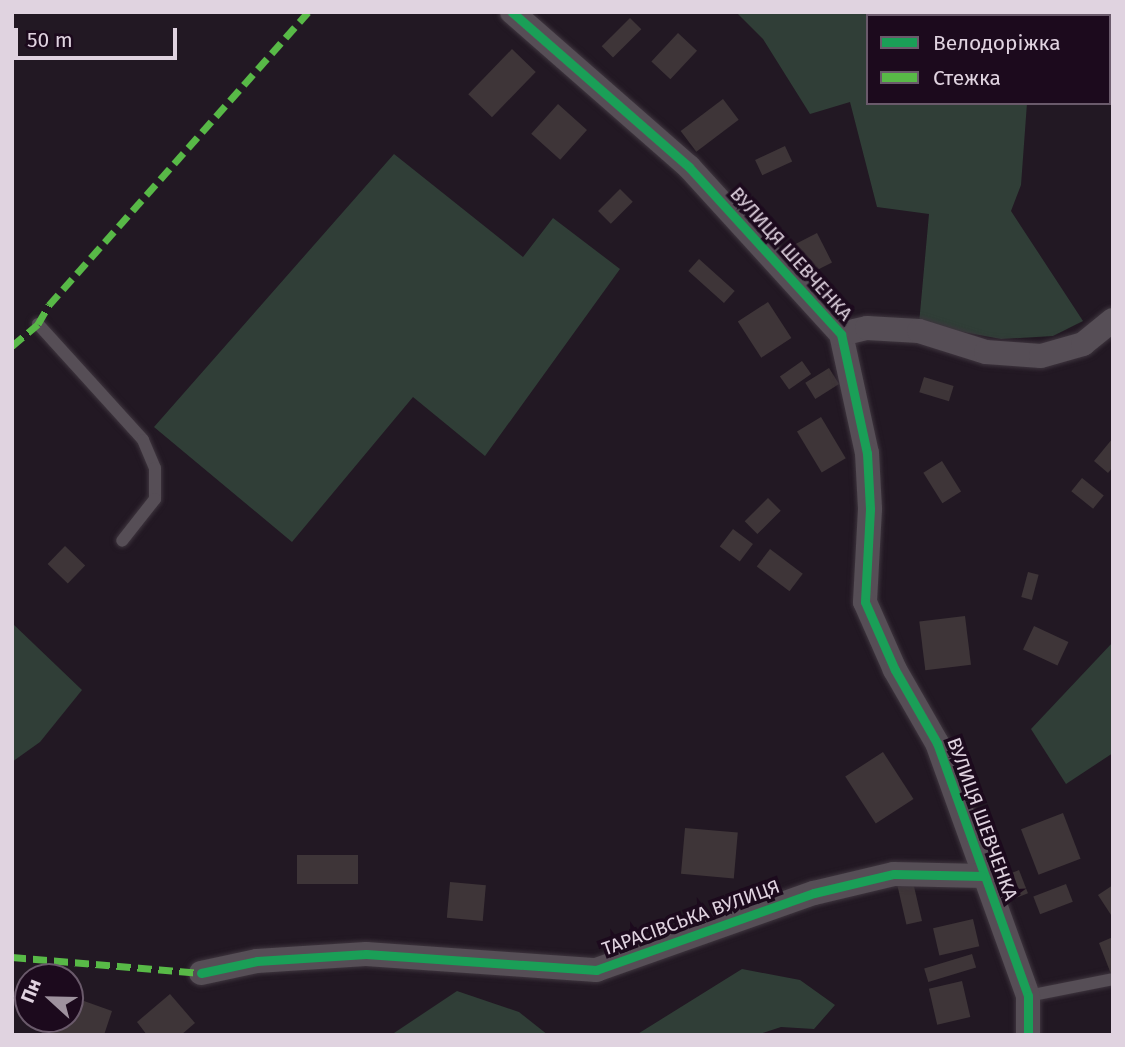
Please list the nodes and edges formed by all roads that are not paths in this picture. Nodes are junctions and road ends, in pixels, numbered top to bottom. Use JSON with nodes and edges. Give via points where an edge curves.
{"nodes":[{"id":1,"x":512,"y":12,"type":"edge"},
{"id":2,"x":1113,"y":320,"type":"edge"},
{"id":3,"x":38,"y":324,"type":"dead end"},
{"id":4,"x":841,"y":334,"type":"junction"},
{"id":5,"x":122,"y":541,"type":"dead end"},
{"id":6,"x":983,"y":876,"type":"junction"},
{"id":7,"x":201,"y":972,"type":"dead end"},
{"id":8,"x":1113,"y":979,"type":"edge"},
{"id":9,"x":1028,"y":996,"type":"junction"},
{"id":10,"x":1028,"y":1035,"type":"edge"}],
"edges":[{"from":1,"to":4,"type":"street","name":"ВУЛИЦЯ ШЕВЧЕНКА","via":[[689,167]]},
{"from":2,"to":4,"type":"street","name":"ВУЛИЦЯ ШЕВЧЕНКА","via":[[1083,344],[1041,356],[986,352],[919,331],[867,328]]},
{"from":3,"to":5,"type":"lane","via":[[144,440],[155,468],[155,499]]},
{"from":4,"to":6,"type":"street","name":"ВУЛИЦЯ ШЕВЧЕНКА","via":[[867,453],[870,509],[865,602],[895,670],[937,743]]},
{"from":6,"to":7,"type":"street","name":"ТАРАСІВСЬКА ВУЛИЦЯ","via":[[894,874],[814,893],[596,970],[366,954],[257,961]]},
{"from":6,"to":9,"type":"street","name":"ВУЛИЦЯ ШЕВЧЕНКА"},
{"from":8,"to":9,"type":"lane"},
{"from":9,"to":10,"type":"street","name":"ВУЛИЦЯ ШЕВЧЕНКА"}]}
